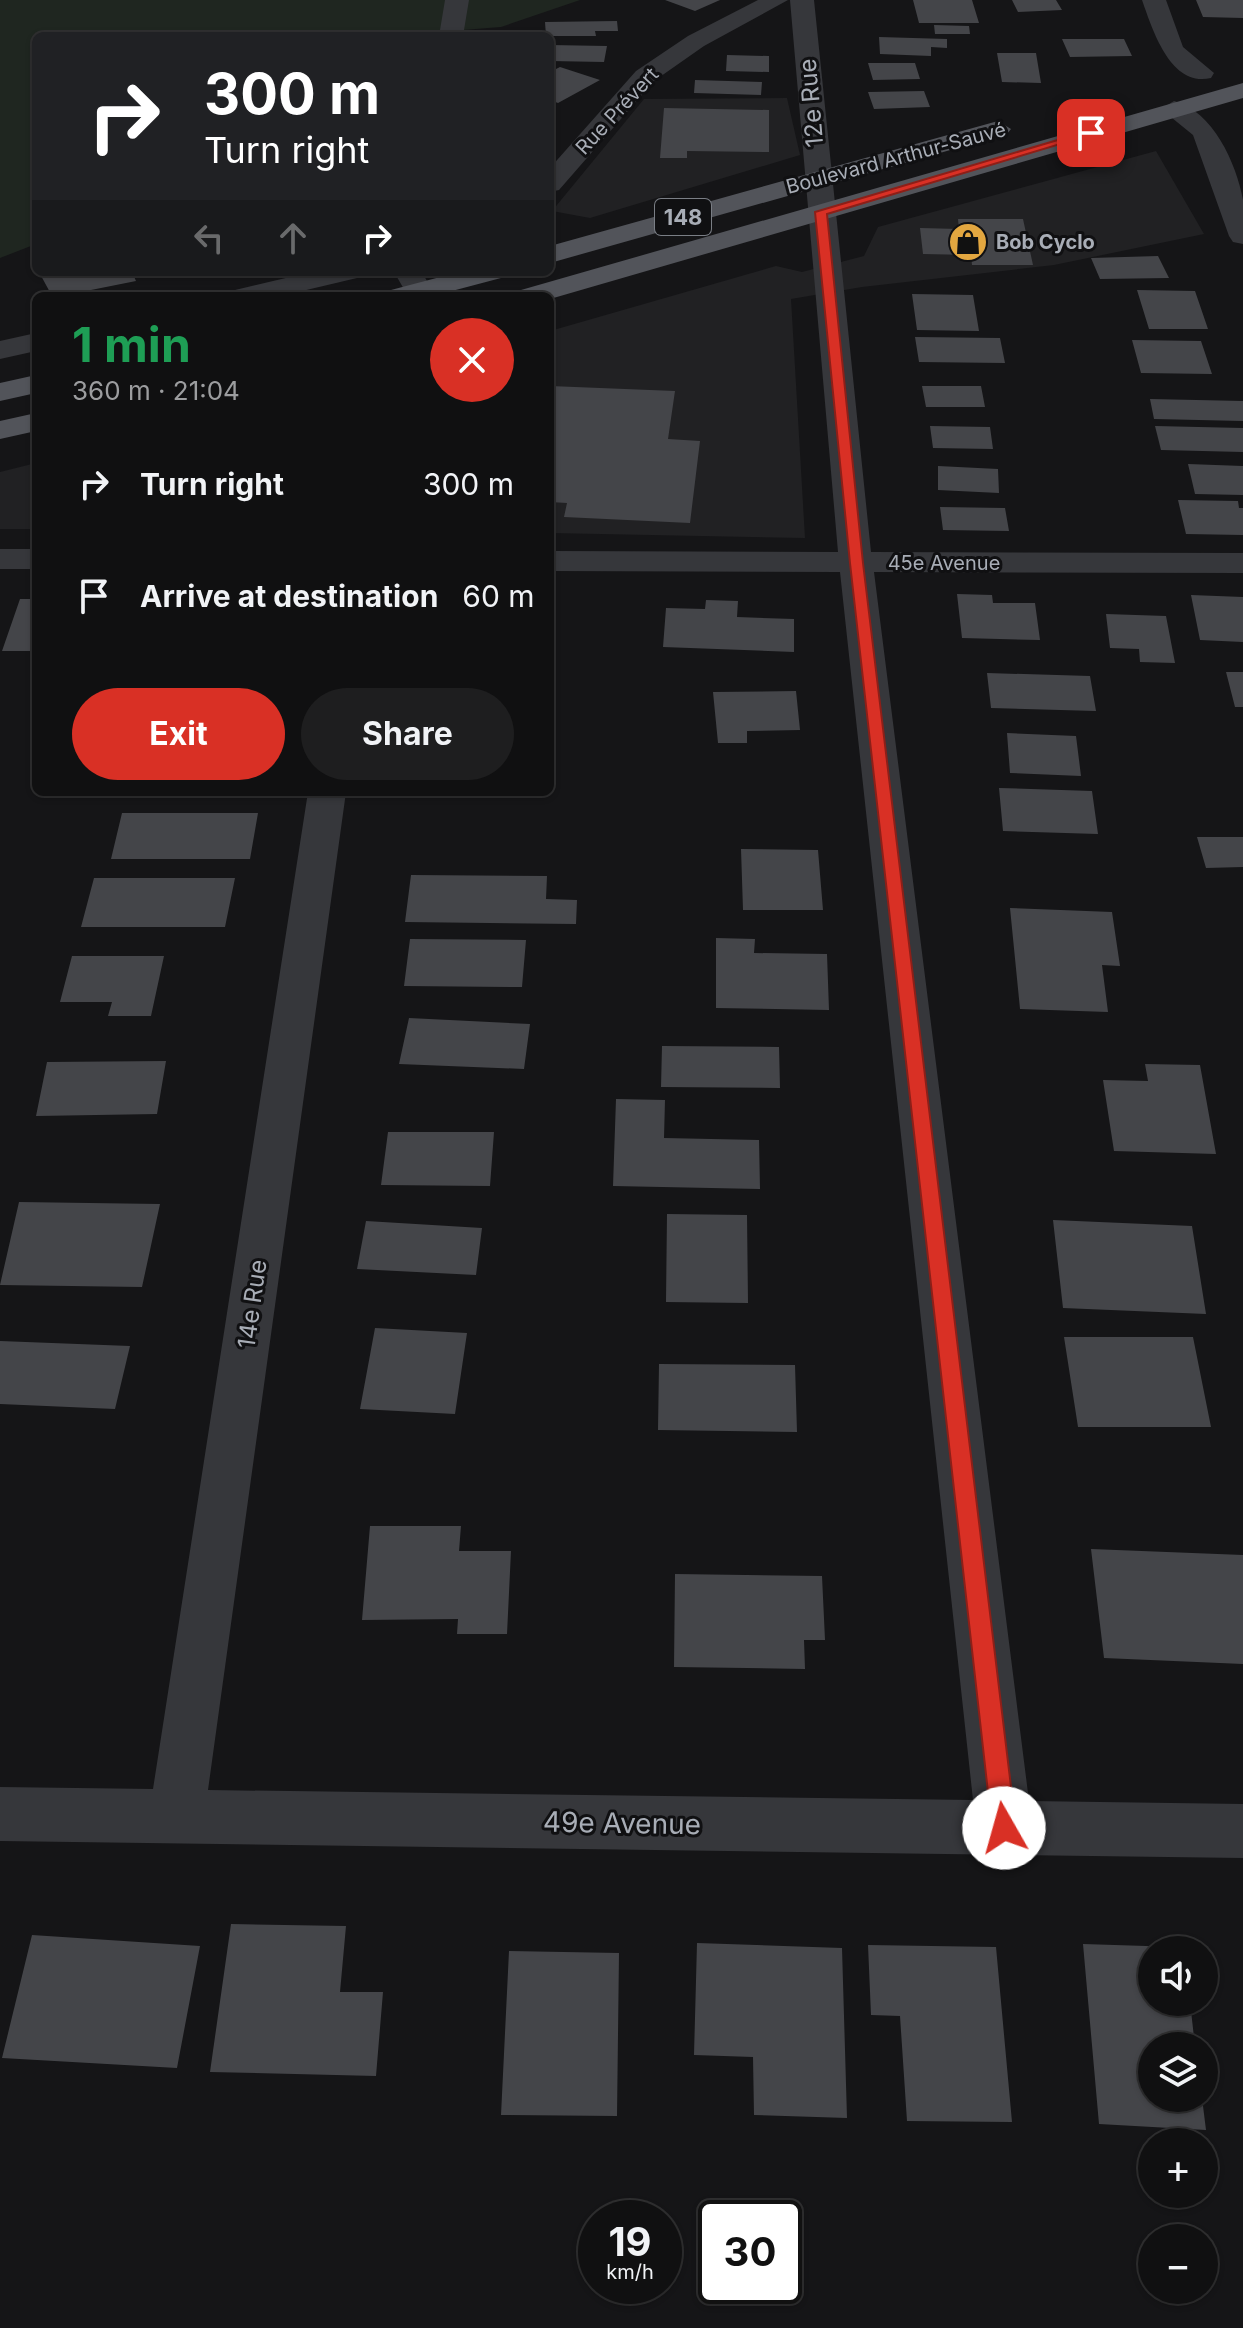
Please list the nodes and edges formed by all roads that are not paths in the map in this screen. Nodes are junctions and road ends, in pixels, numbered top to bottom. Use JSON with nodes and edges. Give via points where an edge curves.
{"nodes":[{"id":1,"x":457,"y":0,"type":"edge"},
{"id":2,"x":776,"y":0,"type":"edge"},
{"id":3,"x":802,"y":0,"type":"edge"},
{"id":4,"x":1154,"y":0,"type":"edge"},
{"id":5,"x":452,"y":32,"type":"edge"},
{"id":6,"x":1229,"y":65,"type":"dead end"},
{"id":7,"x":1202,"y":73,"type":"junction"},
{"id":8,"x":1173,"y":81,"type":"dead end"},
{"id":9,"x":1243,"y":90,"type":"edge"},
{"id":10,"x":1174,"y":109,"type":"junction"},
{"id":11,"x":1028,"y":121,"type":"dead end"},
{"id":12,"x":554,"y":179,"type":"edge"},
{"id":13,"x":816,"y":179,"type":"junction"},
{"id":14,"x":821,"y":212,"type":"junction"},
{"id":15,"x":1243,"y":236,"type":"edge"},
{"id":16,"x":554,"y":254,"type":"edge"},
{"id":17,"x":330,"y":276,"type":"edge"},
{"id":18,"x":469,"y":276,"type":"edge"},
{"id":19,"x":410,"y":287,"type":"edge"},
{"id":20,"x":262,"y":292,"type":"edge"},
{"id":21,"x":545,"y":292,"type":"edge"},
{"id":22,"x":32,"y":343,"type":"edge"},
{"id":23,"x":0,"y":350,"type":"edge"},
{"id":24,"x":32,"y":385,"type":"edge"},
{"id":25,"x":0,"y":392,"type":"edge"},
{"id":26,"x":32,"y":423,"type":"edge"},
{"id":27,"x":0,"y":430,"type":"edge"},
{"id":28,"x":0,"y":559,"type":"edge"},
{"id":29,"x":32,"y":559,"type":"edge"},
{"id":30,"x":554,"y":561,"type":"edge"},
{"id":31,"x":856,"y":563,"type":"junction"},
{"id":32,"x":1243,"y":563,"type":"edge"},
{"id":33,"x":326,"y":796,"type":"edge"},
{"id":34,"x":0,"y":1814,"type":"edge"},
{"id":35,"x":177,"y":1816,"type":"junction"},
{"id":36,"x":1004,"y":1828,"type":"junction"},
{"id":37,"x":1243,"y":1831,"type":"edge"}],
"edges":[{"from":1,"to":5,"type":"street"},
{"from":2,"to":12,"type":"street","name":"Rue Prévert","via":[[696,41],[645,76]]},
{"from":3,"to":13,"type":"street","name":"12e Rue"},
{"from":4,"to":7,"type":"street","via":[[1172,50]]},
{"from":6,"to":7,"type":"main road"},
{"from":7,"to":8,"type":"main road"},
{"from":9,"to":10,"type":"main road","name":"Boulevard Arthur-Sauvé","number":"148"},
{"from":10,"to":14,"type":"main road","name":"Boulevard Arthur-Sauvé","number":"148"},
{"from":10,"to":15,"type":"street","via":[[1204,131]]},
{"from":11,"to":13,"type":"main road","name":"Boulevard Arthur-Sauvé","number":"148"},
{"from":13,"to":14,"type":"street","name":"12e Rue"},
{"from":13,"to":16,"type":"main road","name":"Boulevard Arthur-Sauvé","number":"148"},
{"from":14,"to":21,"type":"main road","name":"Boulevard Arthur-Sauvé","number":"148"},
{"from":14,"to":31,"type":"street","name":"12e Rue"},
{"from":17,"to":20,"type":"street"},
{"from":18,"to":19,"type":"main road"},
{"from":22,"to":23,"type":"street"},
{"from":24,"to":25,"type":"main road"},
{"from":26,"to":27,"type":"main road"},
{"from":28,"to":29,"type":"street"},
{"from":30,"to":31,"type":"street","name":"45e Avenue"},
{"from":31,"to":32,"type":"street","name":"45e Avenue"},
{"from":31,"to":36,"type":"street","name":"12e Rue"},
{"from":33,"to":35,"type":"street","name":"14e Rue"},
{"from":34,"to":35,"type":"street","name":"49e Avenue"},
{"from":35,"to":36,"type":"street","name":"49e Avenue"},
{"from":36,"to":37,"type":"street","name":"49e Avenue"}]}
